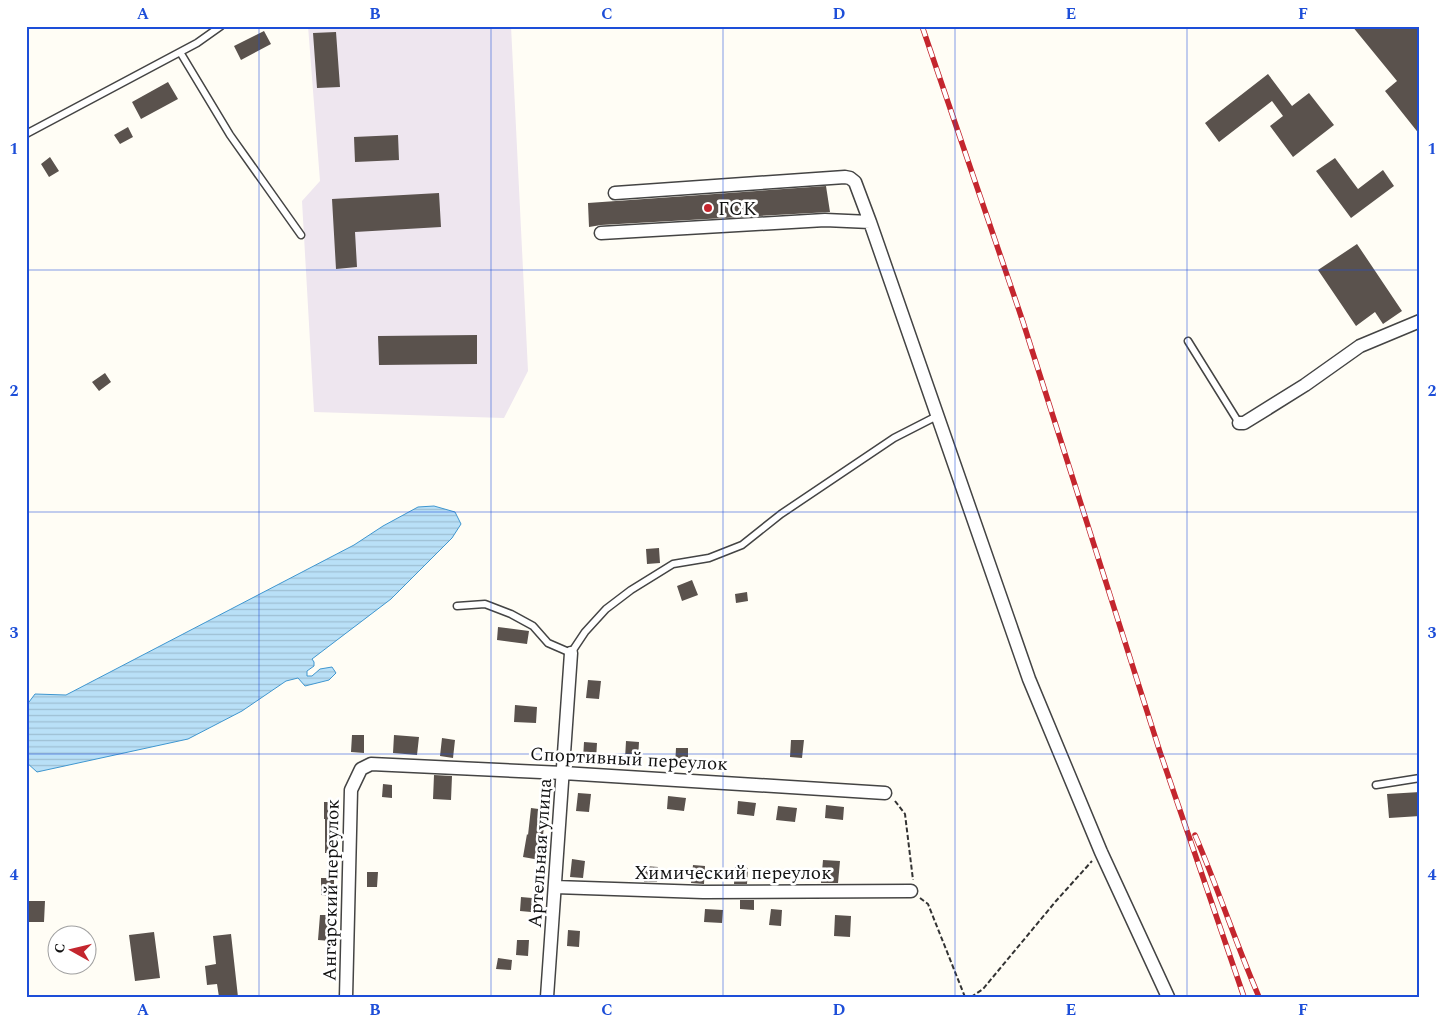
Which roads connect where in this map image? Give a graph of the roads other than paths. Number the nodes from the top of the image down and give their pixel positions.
1 (221, 26) edge
2 (180, 52) junction
3 (26, 134) edge
4 (615, 193) dead end
5 (870, 222) junction
6 (601, 233) dead end
7 (301, 235) dead end
8 (1420, 321) edge
9 (1188, 341) dead end
10 (937, 416) junction
11 (1239, 423) joint
12 (457, 606) dead end
13 (571, 653) junction
14 (371, 764) joint
15 (563, 773) junction
16 (1420, 778) edge
17 (1376, 785) dead end
18 (885, 793) road end
19 (555, 887) junction
20 (911, 891) road end
21 (346, 997) edge
22 (547, 997) edge
23 (1168, 997) edge

1 - 2 lane
2 - 3 lane
2 - 7 lane
4 - 5 street
5 - 6 street
5 - 10 street
8 - 11 street
9 - 11 lane
10 - 13 lane
10 - 23 street
12 - 13 lane
13 - 15 street, Артельная улица
14 - 15 street, Спортивный переулок
14 - 21 street, Ангарский переулок
15 - 18 street, Спортивный переулок
15 - 19 street, Артельная улица
16 - 17 lane
19 - 20 street, Химический переулок
19 - 22 street, Артельная улица

